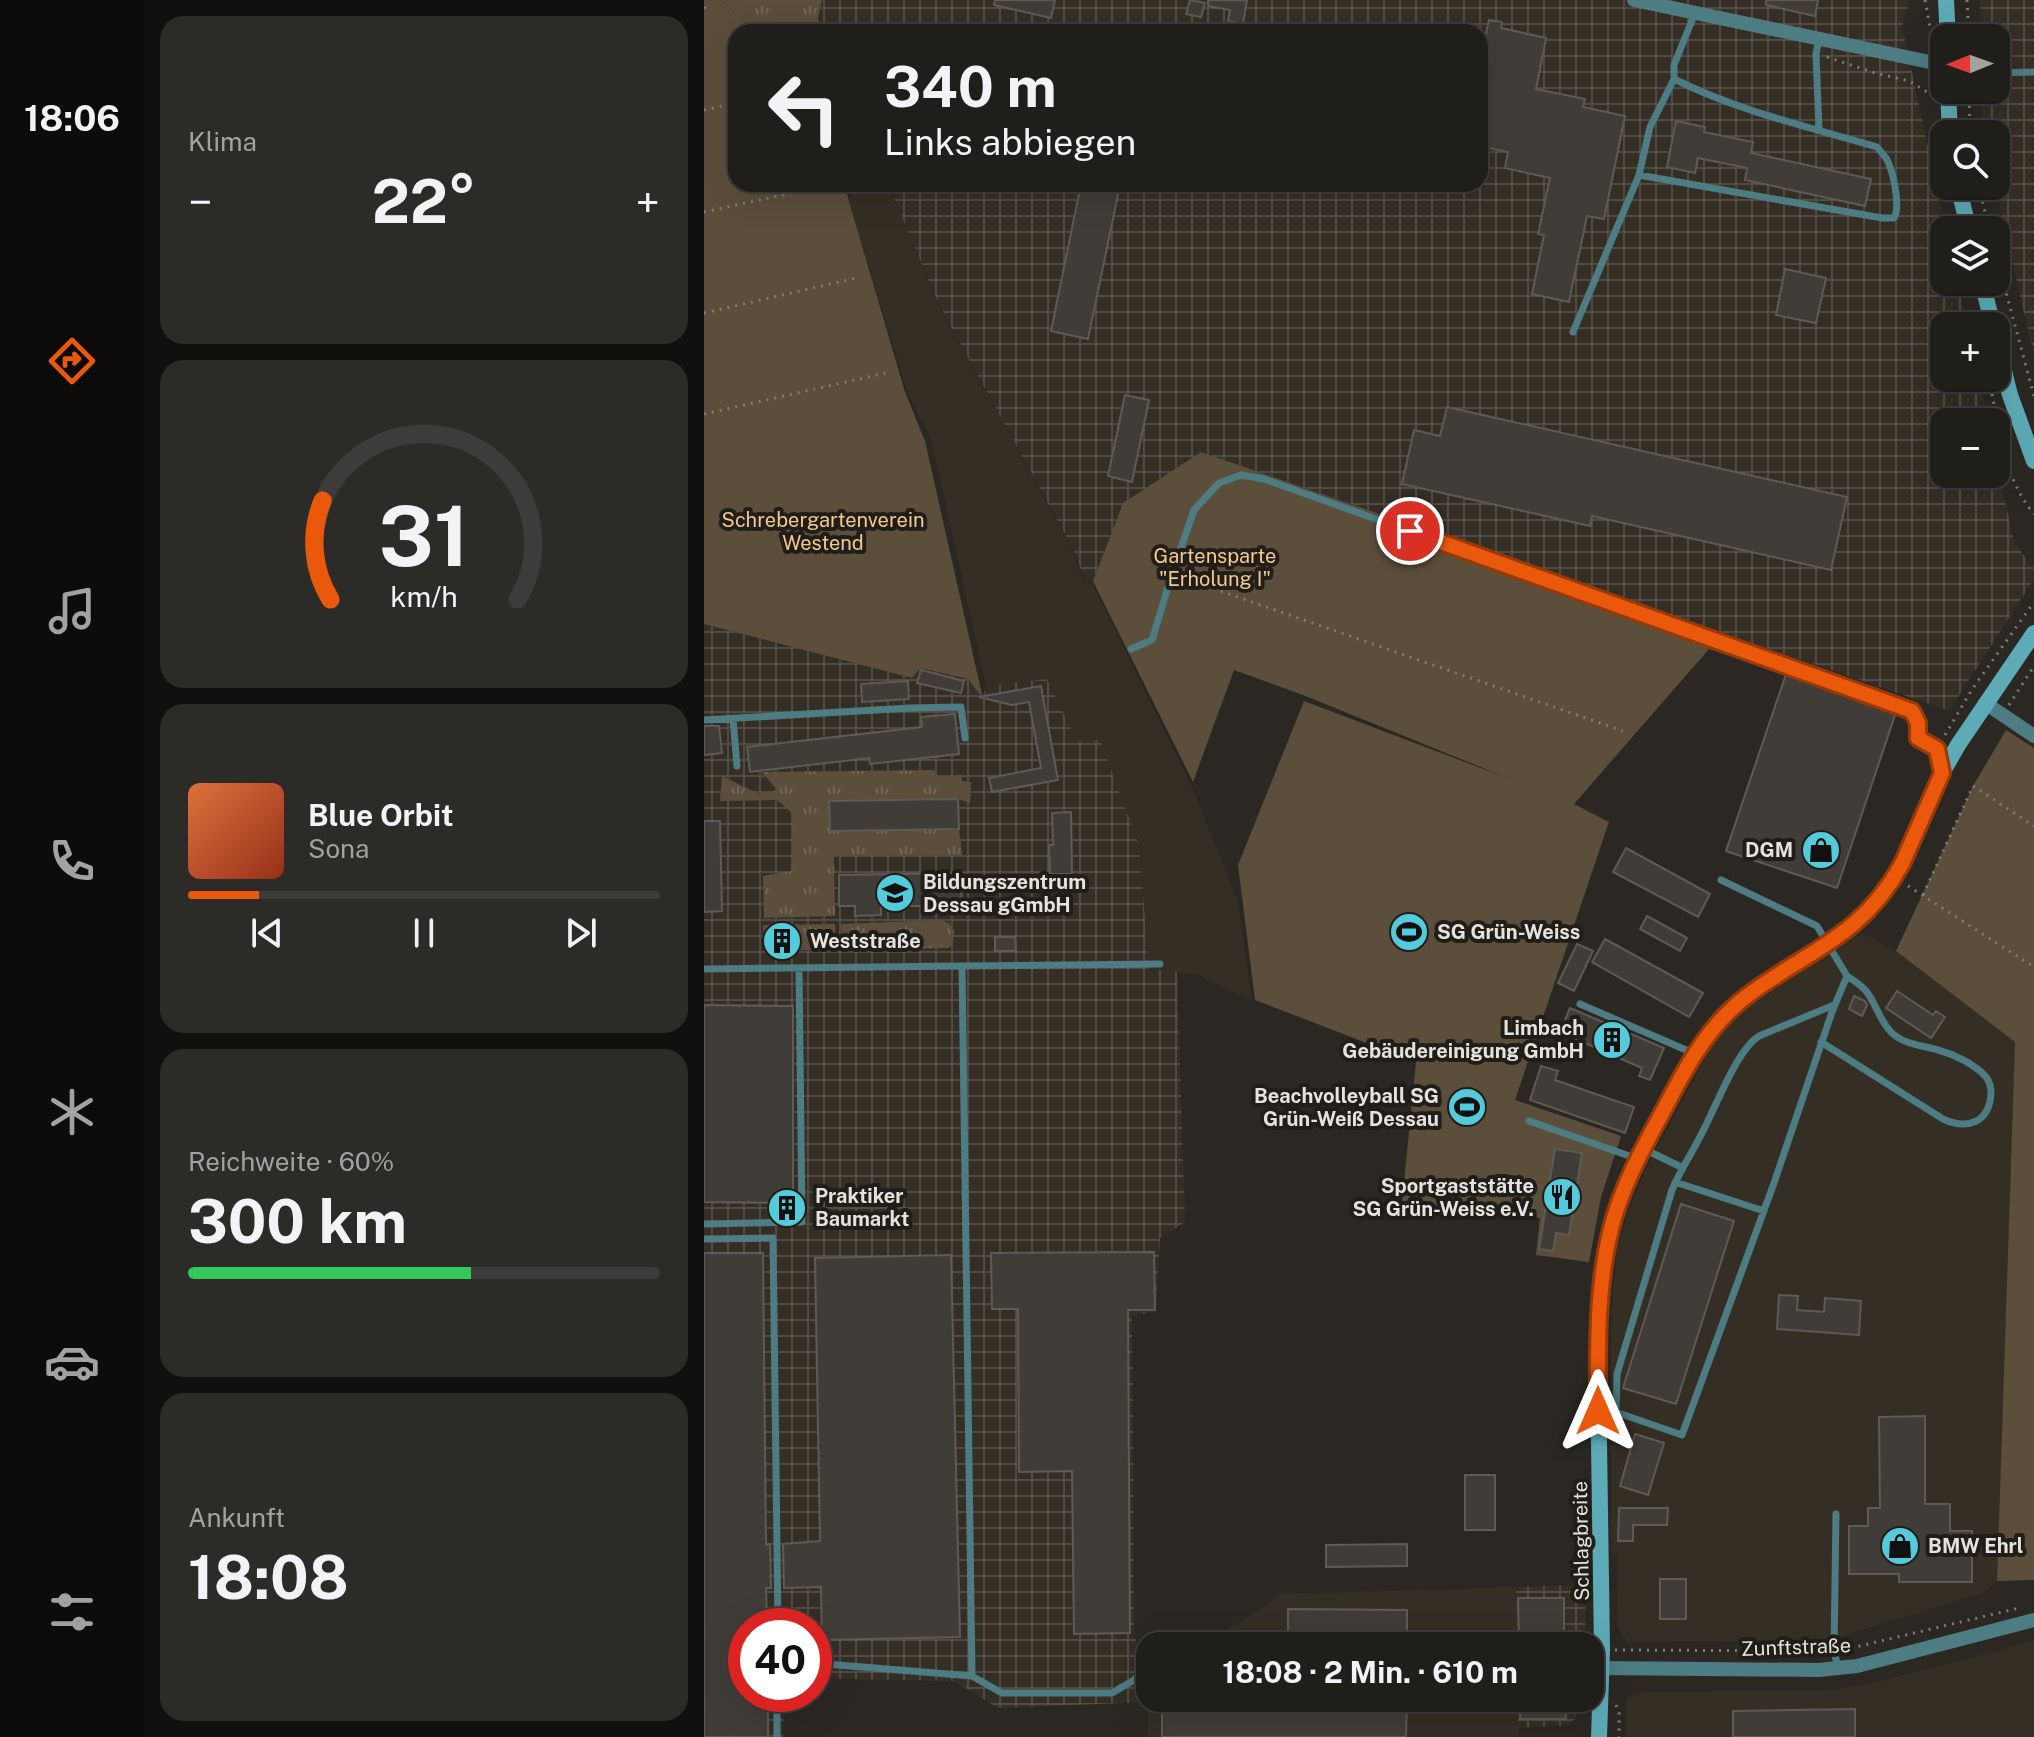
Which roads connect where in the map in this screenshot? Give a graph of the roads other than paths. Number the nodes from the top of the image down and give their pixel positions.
1 (1634, 0) edge
2 (1946, 0) edge
3 (1695, 13) junction
4 (1947, 24) edge
5 (1818, 46) junction
6 (1930, 63) edge
7 (2034, 72) edge
8 (2010, 73) edge
9 (1674, 79) junction
10 (1819, 130) junction
11 (1639, 175) junction
12 (1573, 332) dead end
13 (2009, 392) edge
14 (2034, 461) edge
15 (2034, 633) edge
16 (1131, 649) dead end
17 (1985, 703) junction
18 (733, 719) junction
19 (704, 720) edge
20 (2034, 736) edge
21 (965, 738) dead end
22 (737, 766) dead end
23 (1942, 773) junction
24 (1721, 880) dead end
25 (1828, 945) junction
26 (1160, 964) dead end
27 (962, 966) junction
28 (799, 968) junction
29 (704, 969) edge
30 (1847, 976) junction
31 (1580, 1004) dead end
32 (1835, 1005) junction
33 (1821, 1042) junction
34 (1695, 1053) junction
35 (1529, 1121) dead end
36 (1640, 1154) junction
37 (1681, 1167) junction
38 (1675, 1182) junction
39 (1764, 1211) junction
40 (704, 1224) edge
41 (704, 1239) edge
42 (1598, 1411) junction
43 (1616, 1412) junction
44 (1836, 1514) dead end
45 (778, 1608) edge
46 (2034, 1620) edge
47 (1602, 1632) edge
48 (832, 1664) edge
49 (1604, 1668) edge
50 (1838, 1668) junction
51 (972, 1676) junction
52 (1136, 1678) edge
53 (777, 1712) edge
54 (1600, 1712) edge
55 (777, 1737) edge
56 (1599, 1737) edge

1 - 3 street
2 - 4 street
3 - 5 street
3 - 9 lane
5 - 6 street
5 - 10 lane
7 - 8 lane
9 - 10 lane
9 - 11 lane
10 - 11 lane
11 - 12 lane
13 - 14 street
15 - 17 street, Schlagbreite
16 - 23 lane
17 - 20 street
17 - 23 street, Schlagbreite
18 - 19 lane
18 - 21 lane
18 - 22 lane
23 - 25 street, Schlagbreite
24 - 25 lane
25 - 30 lane
25 - 34 street, Schlagbreite
26 - 27 lane
27 - 28 lane
27 - 51 lane
28 - 29 lane
28 - 40 lane
30 - 32 lane
30 - 33 lane
31 - 34 lane
32 - 33 lane
32 - 37 lane
33 - 39 lane
34 - 36 street, Schlagbreite
35 - 36 lane
36 - 37 lane
36 - 42 street, Schlagbreite
37 - 38 lane
38 - 39 lane
38 - 43 lane
39 - 43 lane
41 - 45 lane
42 - 43 lane
42 - 47 street, Schlagbreite
44 - 50 lane
46 - 50 street, Zunftstraße
48 - 51 lane
49 - 50 street, Zunftstraße
51 - 52 lane
53 - 55 lane
54 - 56 street, Schlagbreite

